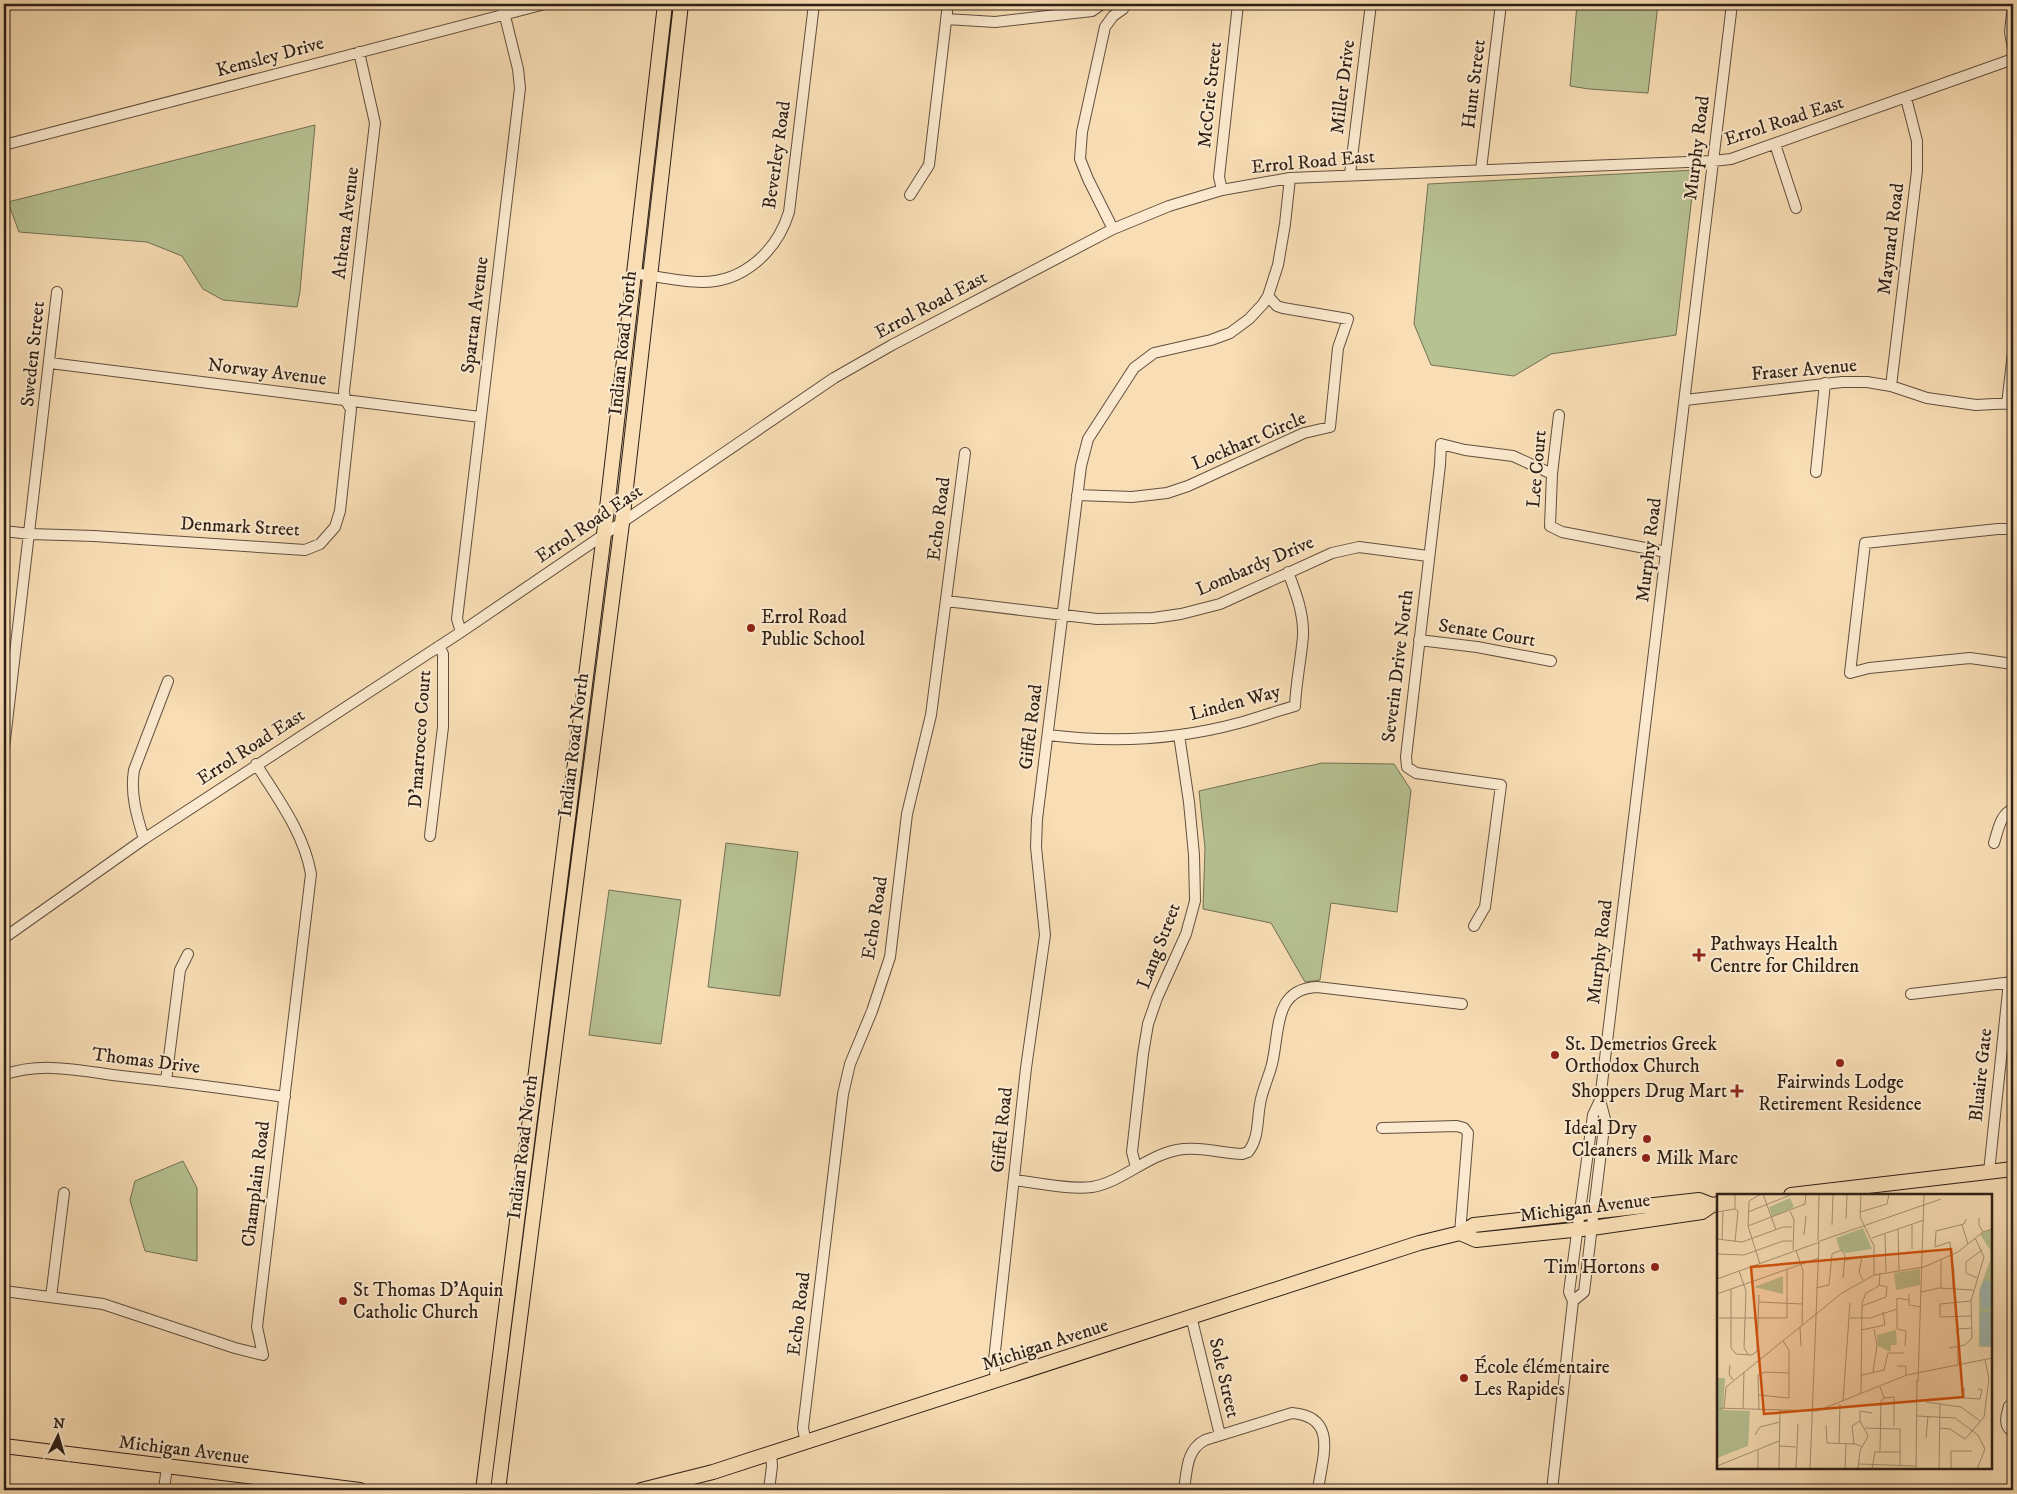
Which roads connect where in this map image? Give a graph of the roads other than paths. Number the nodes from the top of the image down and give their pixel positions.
1 (545, 4) edge
2 (665, 4) edge
3 (681, 4) edge
4 (814, 4) edge
5 (948, 4) edge
6 (1102, 4) edge
7 (1124, 4) edge
8 (1238, 4) edge
9 (1371, 4) edge
10 (1501, 4) edge
11 (1732, 4) edge
12 (2012, 4) edge
13 (503, 9) edge
14 (946, 19) junction
15 (2013, 50) edge
16 (359, 52) junction
17 (2013, 59) edge
18 (1906, 98) junction
19 (1775, 144) junction
20 (4, 145) edge
21 (1713, 161) junction
22 (1482, 169) junction
23 (1350, 174) junction
24 (1290, 178) junction
25 (1222, 190) junction
26 (910, 195) dead end
27 (1796, 208) dead end
28 (1113, 230) junction
29 (633, 274) junction
30 (649, 275) junction
31 (57, 292) dead end
32 (1268, 296) junction
33 (2013, 353) edge
34 (50, 363) junction
35 (1825, 383) junction
36 (1891, 386) junction
37 (345, 400) junction
38 (1686, 400) junction
39 (2010, 404) edge
40 (1559, 415) dead end
41 (480, 417) junction
42 (966, 453) dead end
43 (1816, 472) dead end
44 (1552, 474) junction
45 (1077, 496) junction
46 (622, 522) junction
47 (2013, 529) edge
48 (4, 531) edge
49 (30, 534) junction
50 (604, 534) junction
51 (1666, 552) junction
52 (1428, 556) junction
53 (1288, 572) junction
54 (946, 601) junction
55 (1063, 614) junction
56 (461, 632) junction
57 (1419, 640) junction
58 (439, 646) junction
59 (1551, 661) dead end
60 (2013, 664) edge
61 (168, 681) dead end
62 (1048, 735) junction
63 (1179, 736) junction
64 (4, 748) edge
65 (256, 764) junction
66 (2013, 809) edge
67 (430, 836) dead end
68 (144, 839) junction
69 (1994, 843) dead end
70 (1474, 926) dead end
71 (4, 938) edge
72 (188, 954) dead end
73 (2011, 982) edge
74 (1911, 994) dead end
75 (1462, 1004) dead end
76 (4, 1075) edge
77 (166, 1081) junction
78 (285, 1097) junction
79 (1600, 1100) junction
80 (1382, 1128) dead end
81 (1136, 1167) junction
82 (2013, 1169) edge
83 (1989, 1172) junction
84 (1015, 1180) junction
85 (64, 1193) dead end
86 (1800, 1194) edge
87 (1715, 1204) edge
88 (1594, 1211) junction
89 (1580, 1212) junction
90 (1592, 1228) junction
91 (1577, 1229) junction
92 (1460, 1233) junction
93 (4, 1291) edge
94 (51, 1297) junction
95 (1573, 1301) junction
96 (1191, 1316) junction
97 (996, 1381) junction
98 (2013, 1404) edge
99 (2013, 1432) edge
100 (1220, 1435) junction
101 (806, 1443) junction
102 (4, 1446) edge
103 (771, 1454) junction
104 (167, 1466) junction
105 (164, 1490) edge
106 (360, 1490) edge
107 (483, 1490) edge
108 (498, 1490) edge
109 (641, 1490) edge
110 (769, 1490) edge
111 (1184, 1490) edge
112 (1318, 1490) edge
113 (1552, 1490) edge

1 - 13 street, Kemsley Drive
2 - 29 main road, Indian Road North
3 - 30 main road, Indian Road North
4 - 30 street, Beverley Road
5 - 14 street
6 - 14 street
7 - 28 street
8 - 25 street, McCrie Street
9 - 23 street, Miller Drive
10 - 22 street, Hunt Street
11 - 21 street, Murphy Road
12 - 15 street
13 - 16 street, Kemsley Drive
13 - 41 street, Spartan Avenue
14 - 26 street
16 - 20 street, Kemsley Drive
16 - 37 street, Athena Avenue
17 - 18 street, Errol Road East
18 - 19 street, Errol Road East
18 - 36 street, Maynard Road
19 - 21 street, Errol Road East
19 - 27 street
21 - 22 street, Errol Road East
21 - 38 street, Murphy Road
22 - 23 street, Errol Road East
23 - 24 street, Errol Road East
24 - 25 street, Errol Road East
24 - 32 street, Giffel Road
25 - 28 street, Errol Road East
28 - 46 street, Errol Road East
29 - 30 street, Beverley Road
29 - 50 main road, Indian Road North
30 - 46 main road, Indian Road North
31 - 34 street, Sweden Street
32 - 45 street, Giffel Road
32 - 45 street, Lockhart Circle
33 - 39 street
34 - 37 street, Norway Avenue
34 - 49 street, Sweden Street
35 - 36 street, Fraser Avenue
35 - 38 street, Fraser Avenue
35 - 43 street
36 - 39 street, Fraser Avenue
37 - 41 street, Norway Avenue
37 - 49 street, Denmark Street
38 - 51 street, Murphy Road
40 - 44 street, Lee Court
41 - 56 street, Spartan Avenue
42 - 54 street, Echo Road
44 - 51 street, Lee Court
44 - 52 street, Severin Drive North
45 - 55 street, Giffel Road
46 - 50 street, Errol Road East
46 - 108 main road, Indian Road North
47 - 60 street
48 - 49 street, Denmark Street
49 - 64 street, Sweden Street
50 - 56 street, Errol Road East
50 - 107 main road, Indian Road North
51 - 79 street, Murphy Road
52 - 53 street, Lombardy Drive
52 - 57 street, Severin Drive North
53 - 55 street, Lombardy Drive
53 - 63 street, Linden Way
54 - 55 street, Lombardy Drive
54 - 101 street, Echo Road
55 - 62 street, Giffel Road
56 - 58 street, Errol Road East
57 - 59 street, Senate Court
57 - 70 street, Severin Drive North
58 - 65 street, Errol Road East
58 - 67 street, D'marrocco Court
61 - 68 street
62 - 63 street, Linden Way
62 - 84 street, Giffel Road
63 - 81 street, Lang Street
65 - 68 street, Errol Road East
65 - 78 street, Champlain Road
66 - 69 street
68 - 71 street, Errol Road East
72 - 77 street
73 - 74 street
73 - 83 street, Bluaire Gate
75 - 81 street
76 - 77 street, Thomas Drive
77 - 78 street, Thomas Drive
78 - 94 street, Champlain Road
79 - 88 street, Murphy Road
79 - 89 street, Murphy Road
80 - 92 street
81 - 84 street
82 - 83 main road
83 - 86 main road
84 - 97 street, Giffel Road
85 - 94 street
87 - 88 main road, Michigan Avenue
87 - 90 main road, Michigan Avenue
88 - 89 main road, Michigan Avenue
88 - 90 street, Murphy Road
89 - 91 street, Murphy Road
89 - 92 main road, Michigan Avenue
90 - 91 main road, Michigan Avenue
90 - 95 street, Murphy Road
91 - 92 main road, Michigan Avenue
91 - 95 street, Murphy Road
92 - 96 main road, Michigan Avenue
93 - 94 street, Champlain Road
95 - 113 street, Murphy Road
96 - 97 main road, Michigan Avenue
96 - 100 street, Sole Street
97 - 101 main road, Michigan Avenue
98 - 99 street
100 - 111 street, Sole Street
100 - 112 street
101 - 103 main road, Michigan Avenue
102 - 104 main road, Michigan Avenue
103 - 109 main road, Michigan Avenue
103 - 110 street
104 - 105 street
104 - 106 main road, Michigan Avenue

